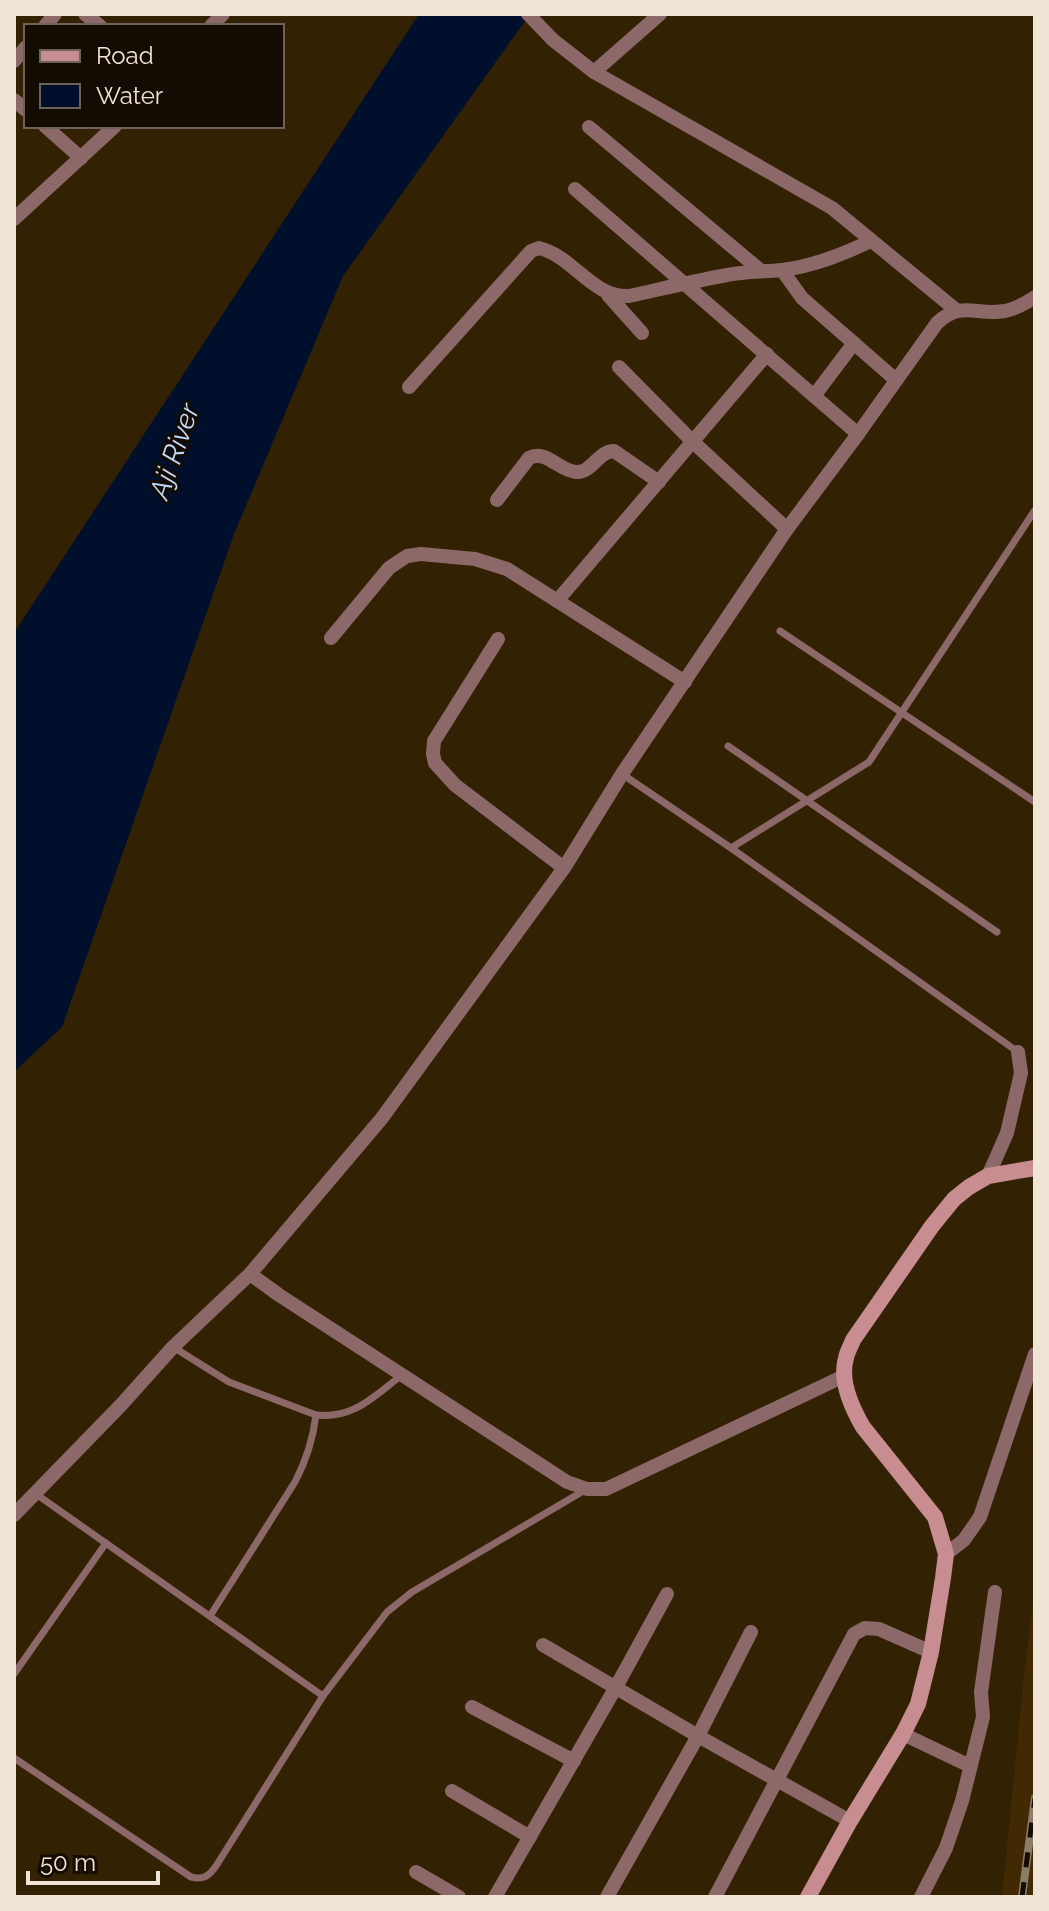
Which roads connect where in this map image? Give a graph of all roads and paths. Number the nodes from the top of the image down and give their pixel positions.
1 (528, 14) edge
2 (660, 14) edge
3 (594, 72) junction
4 (589, 127) dead end
5 (47, 128) edge
6 (113, 128) edge
7 (81, 158) junction
8 (575, 189) dead end
9 (14, 219) edge
10 (871, 241) junction
11 (760, 270) junction
12 (782, 270) junction
13 (686, 284) junction
14 (605, 292) junction
15 (1035, 297) edge
16 (956, 310) junction
17 (642, 333) dead end
18 (854, 343) junction
19 (767, 354) junction
20 (619, 367) dead end
21 (896, 380) junction
22 (409, 387) dead end
23 (814, 396) junction
24 (858, 434) junction
25 (692, 441) junction
26 (659, 482) junction
27 (497, 500) dead end
28 (1035, 510) edge
29 (787, 529) junction
30 (557, 601) junction
31 (780, 631) dead end
32 (331, 638) dead end
33 (498, 639) dead end
34 (685, 682) junction
35 (902, 712) junction
36 (728, 746) dead end
37 (622, 774) junction
38 (808, 800) junction
39 (1035, 802) edge
40 (731, 848) junction
41 (564, 868) junction
42 (997, 932) dead end
43 (1018, 1052) joint
44 (1035, 1168) edge
45 (988, 1176) junction
46 (250, 1274) junction
47 (173, 1347) junction
48 (1035, 1354) edge
49 (402, 1375) junction
50 (844, 1376) junction
51 (316, 1415) junction
52 (587, 1489) junction
53 (36, 1494) junction
54 (14, 1515) edge
55 (106, 1543) junction
56 (946, 1554) junction
57 (995, 1592) dead end
58 (667, 1594) dead end
59 (210, 1616) junction
60 (751, 1632) dead end
61 (543, 1645) dead end
62 (931, 1652) junction
63 (14, 1674) edge
64 (616, 1687) junction
65 (323, 1696) junction
66 (472, 1707) dead end
67 (903, 1734) junction
68 (698, 1736) junction
69 (14, 1758) edge
70 (574, 1761) junction
71 (970, 1766) junction
72 (777, 1779) junction
73 (452, 1791) dead end
74 (850, 1821) junction
75 (530, 1837) junction
76 (416, 1872) dead end
77 (459, 1897) edge
78 (495, 1897) edge
79 (607, 1897) edge
80 (715, 1897) edge
81 (808, 1897) edge
82 (921, 1897) edge

1 - 3 street
2 - 3 street
3 - 10 street
4 - 11 street
5 - 7 street
6 - 7 street
7 - 9 street
8 - 13 street
10 - 12 street
10 - 16 street
11 - 12 street
11 - 13 street
12 - 18 street
13 - 14 street
13 - 19 street
14 - 17 street
14 - 22 street
15 - 16 street
16 - 21 street
18 - 21 street
18 - 23 street
19 - 23 street
19 - 25 street
20 - 25 street
21 - 24 street
23 - 24 street
24 - 29 street
25 - 26 street
25 - 29 street
26 - 27 street
26 - 30 street
28 - 35 lane
29 - 34 street
30 - 32 street
30 - 34 street
31 - 35 lane
33 - 41 street
34 - 37 street
35 - 38 lane
35 - 39 lane
36 - 38 lane
37 - 40 lane
37 - 41 street
38 - 40 lane
38 - 42 lane
40 - 43 lane
41 - 46 street
43 - 45 street
44 - 45 street
45 - 50 street
46 - 47 street
46 - 49 street
47 - 51 lane
47 - 53 street
48 - 56 street
49 - 51 lane
49 - 52 street
50 - 52 street
50 - 56 street
51 - 59 lane
52 - 65 lane
53 - 54 street
53 - 55 lane
55 - 59 lane
55 - 63 lane
56 - 62 street
57 - 71 street
58 - 64 street
59 - 65 lane
60 - 68 street
61 - 64 street
62 - 67 street
62 - 72 street
64 - 68 street
64 - 70 street
65 - 69 lane
66 - 70 street
67 - 71 street
67 - 74 street
68 - 72 street
68 - 79 street
70 - 75 street
71 - 82 street
72 - 74 street
72 - 80 street
73 - 75 street
74 - 81 street
75 - 78 street
76 - 77 street

